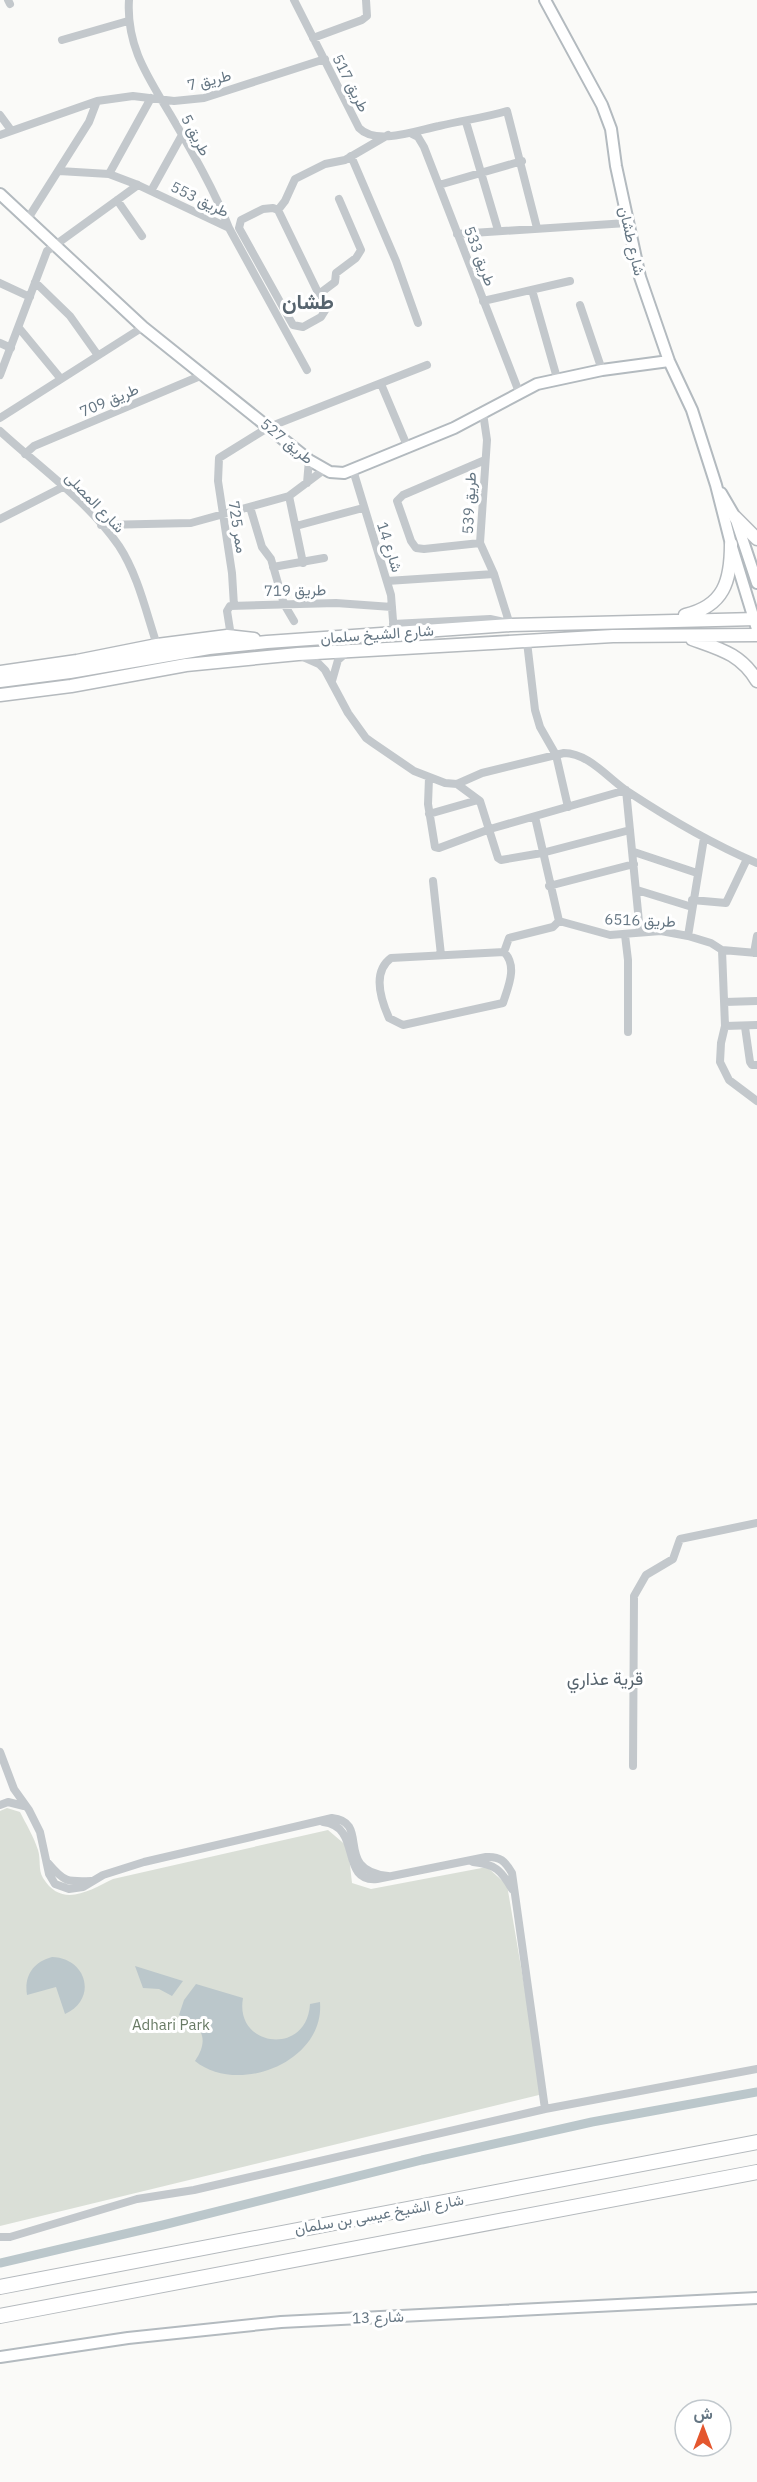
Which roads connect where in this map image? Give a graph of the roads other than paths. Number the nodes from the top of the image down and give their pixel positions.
1 (129, 0) edge
2 (294, 0) edge
3 (366, 0) edge
4 (545, 0) edge
5 (128, 21) junction
6 (313, 38) junction
7 (62, 40) dead end
8 (325, 59) junction
9 (155, 98) junction
10 (97, 101) junction
11 (0, 115) edge
12 (466, 122) junction
13 (11, 130) junction
14 (412, 134) junction
15 (0, 135) edge
16 (182, 135) junction
17 (388, 135) junction
18 (351, 156) junction
19 (522, 161) junction
20 (58, 171) junction
21 (482, 172) junction
22 (109, 174) junction
23 (138, 185) junction
24 (439, 185) junction
25 (151, 191) junction
26 (0, 195) edge
27 (117, 200) junction
28 (339, 200) dead end
29 (278, 210) junction
30 (27, 220) junction
31 (627, 223) junction
32 (229, 228) junction
33 (537, 228) junction
34 (498, 230) junction
35 (457, 234) junction
36 (142, 236) dead end
37 (54, 245) junction
38 (570, 281) dead end
39 (35, 282) junction
40 (0, 283) edge
41 (532, 290) junction
42 (319, 294) junction
43 (30, 297) junction
44 (483, 301) junction
45 (580, 305) dead end
46 (418, 322) dead end
47 (143, 327) junction
48 (298, 327) junction
49 (19, 328) junction
50 (286, 333) junction
51 (0, 343) edge
52 (11, 348) junction
53 (97, 354) junction
54 (669, 361) junction
55 (427, 365) dead end
56 (307, 370) dead end
57 (602, 370) junction
58 (205, 374) junction
59 (0, 375) edge
60 (557, 378) junction
61 (62, 379) junction
62 (381, 384) junction
63 (519, 392) junction
64 (483, 413) junction
65 (0, 418) edge
66 (270, 427) junction
67 (0, 431) edge
68 (408, 448) junction
69 (25, 454) junction
70 (309, 460) junction
71 (485, 460) junction
72 (325, 469) junction
73 (353, 470) junction
74 (307, 483) junction
75 (716, 485) junction
76 (63, 487) junction
77 (289, 496) junction
78 (250, 507) junction
79 (363, 508) junction
80 (223, 515) junction
81 (735, 517) junction
82 (0, 519) edge
83 (101, 525) junction
84 (296, 526) junction
85 (757, 539) edge
86 (480, 543) junction
87 (731, 544) junction
88 (324, 558) dead end
89 (303, 563) junction
90 (273, 567) junction
91 (494, 574) junction
92 (387, 581) junction
93 (757, 583) edge
94 (284, 604) junction
95 (234, 606) junction
96 (392, 607) junction
97 (665, 620) junction
98 (294, 621) dead end
99 (756, 622) edge
100 (510, 625) junction
101 (393, 629) junction
102 (682, 635) junction
103 (757, 635) edge
104 (231, 636) junction
105 (267, 642) junction
106 (526, 642) junction
107 (157, 645) junction
108 (348, 651) junction
109 (298, 654) junction
110 (0, 672) edge
111 (0, 681) edge
112 (332, 681) junction
113 (757, 681) edge
114 (0, 695) edge
115 (560, 754) junction
116 (429, 778) junction
117 (457, 784) junction
118 (626, 790) junction
119 (478, 800) junction
120 (568, 807) junction
121 (429, 814) junction
122 (535, 817) junction
123 (490, 829) junction
124 (630, 830) junction
125 (704, 838) junction
126 (634, 852) junction
127 (542, 853) junction
128 (757, 858) edge
129 (747, 859) junction
130 (634, 864) junction
131 (757, 864) edge
132 (698, 873) junction
133 (433, 881) dead end
134 (549, 886) junction
135 (637, 890) junction
136 (692, 903) junction
137 (559, 921) junction
138 (640, 932) junction
139 (625, 935) junction
140 (688, 936) junction
141 (757, 936) edge
142 (723, 950) junction
143 (504, 952) junction
144 (756, 953) edge
145 (441, 955) junction
146 (757, 1001) edge
147 (725, 1002) junction
148 (757, 1025) edge
149 (725, 1026) junction
150 (745, 1027) junction
151 (628, 1032) dead end
152 (754, 1065) edge
153 (757, 1101) edge
154 (757, 1523) edge
155 (0, 1752) edge
156 (633, 1766) dead end
157 (11, 1782) junction
158 (2, 1803) edge
159 (29, 1809) junction
160 (757, 2069) edge
161 (545, 2109) junction
162 (757, 2142) edge
163 (757, 2172) edge
164 (0, 2237) edge
165 (0, 2287) edge
166 (757, 2298) edge
167 (35, 2310) junction
168 (0, 2316) edge
169 (0, 2325) edge
170 (0, 2357) edge

1 - 5 street, طريق 5
2 - 6 street, طريق 517
3 - 6 street
4 - 31 street, شارع طشان
5 - 7 street
5 - 9 street, طريق 5
6 - 8 street, طريق 517
8 - 9 street, طريق 7
8 - 17 street, طريق 517
9 - 10 street, طريق 7
9 - 16 street, طريق 5
9 - 22 street
10 - 13 street, طريق 7
10 - 20 street
11 - 13 street
12 - 14 street, طريق 517
12 - 19 street, طريق 517
12 - 21 street
13 - 15 street, طريق 7
14 - 17 street, طريق 517
14 - 24 street, طريق 533
16 - 25 street
16 - 32 street, طريق 5
17 - 18 street
18 - 29 street
18 - 46 street
19 - 21 street
19 - 33 street
20 - 22 street, طريق 553
20 - 30 street
21 - 24 street
21 - 34 street
22 - 23 street, طريق 553
23 - 25 street, طريق 553
23 - 27 street
24 - 35 street, طريق 533
25 - 32 street, طريق 553
26 - 30 street, طريق 527
27 - 36 street
27 - 37 street
28 - 42 street
29 - 42 street
29 - 48 street
30 - 37 street, طريق 527
31 - 33 street
31 - 54 street, شارع طشان
32 - 50 street, طريق 553
33 - 34 street
34 - 35 street
35 - 44 street, طريق 533
37 - 39 street
37 - 47 street, طريق 527
38 - 41 street
39 - 43 street
39 - 53 street
40 - 43 street
41 - 44 street
41 - 60 street
42 - 48 street
43 - 49 street
44 - 63 street, طريق 533
45 - 57 street
47 - 53 street
47 - 58 street, طريق 527
48 - 50 street
49 - 52 street
49 - 61 street
50 - 56 street, طريق 553
51 - 52 street
52 - 59 street
53 - 61 street
54 - 57 street, طريق 527
54 - 75 street, شارع طشان
55 - 62 street
57 - 60 street, طريق 527
58 - 66 street, طريق 527
58 - 69 street, طريق 709
60 - 63 street, طريق 527
61 - 65 street
62 - 66 street
62 - 68 street
63 - 64 street, طريق 527
64 - 68 street, طريق 527
64 - 71 street, طريق 539
66 - 70 street, طريق 527
66 - 80 street, ممر 725
67 - 69 street, شارع المصلى
68 - 73 street, طريق 527
69 - 76 street, شارع المصلى
70 - 72 street, طريق 527
70 - 74 street
71 - 86 street, طريق 539
71 - 86 street
72 - 73 street, طريق 527
72 - 74 street
73 - 79 street, شارع 14
74 - 77 street
75 - 81 street, شارع طشان
75 - 87 street, شارع طشان
76 - 82 street
76 - 83 street, شارع المصلى
77 - 78 street
77 - 84 street
78 - 80 street
78 - 90 street
79 - 84 street
79 - 92 street, شارع 14
80 - 83 street
80 - 95 street, ممر 725
81 - 85 main road
81 - 93 street, شارع طشان
83 - 107 street, شارع المصلى
84 - 89 street
86 - 91 street, طريق 539
87 - 97 main road
87 - 99 street, شارع طشان
88 - 89 street
89 - 90 street
90 - 94 street
91 - 92 street
91 - 100 street, طريق 539
92 - 96 street, شارع 14
94 - 95 street, طريق 719
94 - 96 street, طريق 719
94 - 98 street
95 - 104 street
96 - 101 street, شارع 14
97 - 99 main road, شارع الشيخ سلمان
97 - 100 main road, شارع الشيخ سلمان
100 - 101 main road, شارع الشيخ سلمان
101 - 105 main road, شارع الشيخ سلمان
102 - 103 main road, شارع الشيخ سلمان
102 - 106 main road, شارع الشيخ سلمان
102 - 113 main road
104 - 105 main road
104 - 107 main road
105 - 111 main road, شارع الشيخ سلمان
106 - 108 main road, شارع الشيخ سلمان
106 - 115 street
107 - 110 main road
108 - 109 main road, شارع الشيخ سلمان
108 - 112 street
109 - 112 street
109 - 114 main road, شارع الشيخ سلمان
112 - 116 street
115 - 117 street
115 - 118 street
115 - 120 street
116 - 117 street
116 - 121 street
117 - 119 street
118 - 120 street
118 - 124 street
118 - 125 street
119 - 121 street
119 - 123 street
120 - 122 street
121 - 123 street
122 - 123 street
122 - 127 street
123 - 127 street
124 - 126 street
124 - 127 street
125 - 129 street
125 - 132 street
126 - 130 street
126 - 132 street
127 - 134 street
128 - 129 street
129 - 131 street
129 - 136 street, طريق 6516
130 - 134 street
130 - 135 street
132 - 136 street
133 - 145 street
134 - 137 street
135 - 136 street, طريق 6516
135 - 138 street
136 - 140 street
137 - 139 street, طريق 6516
137 - 143 street
138 - 139 street, طريق 6516
138 - 140 street, طريق 6516
139 - 151 street
140 - 142 street, طريق 6516
141 - 144 street, طريق 6516
142 - 144 street, طريق 6516
142 - 147 street
143 - 145 street
143 - 145 street
146 - 147 street
147 - 149 street
148 - 150 street
149 - 150 street
149 - 153 street
150 - 152 street
154 - 156 street
155 - 157 street
157 - 158 street
157 - 159 street
158 - 159 street
159 - 161 street
160 - 161 street
161 - 164 street
162 - 165 highway, شارع الشيخ عيسى بن سلمان
163 - 167 highway, شارع الشيخ عيسى بن سلمان
166 - 170 street, شارع 13
167 - 168 highway, شارع الشيخ عيسى بن سلمان
167 - 169 highway

